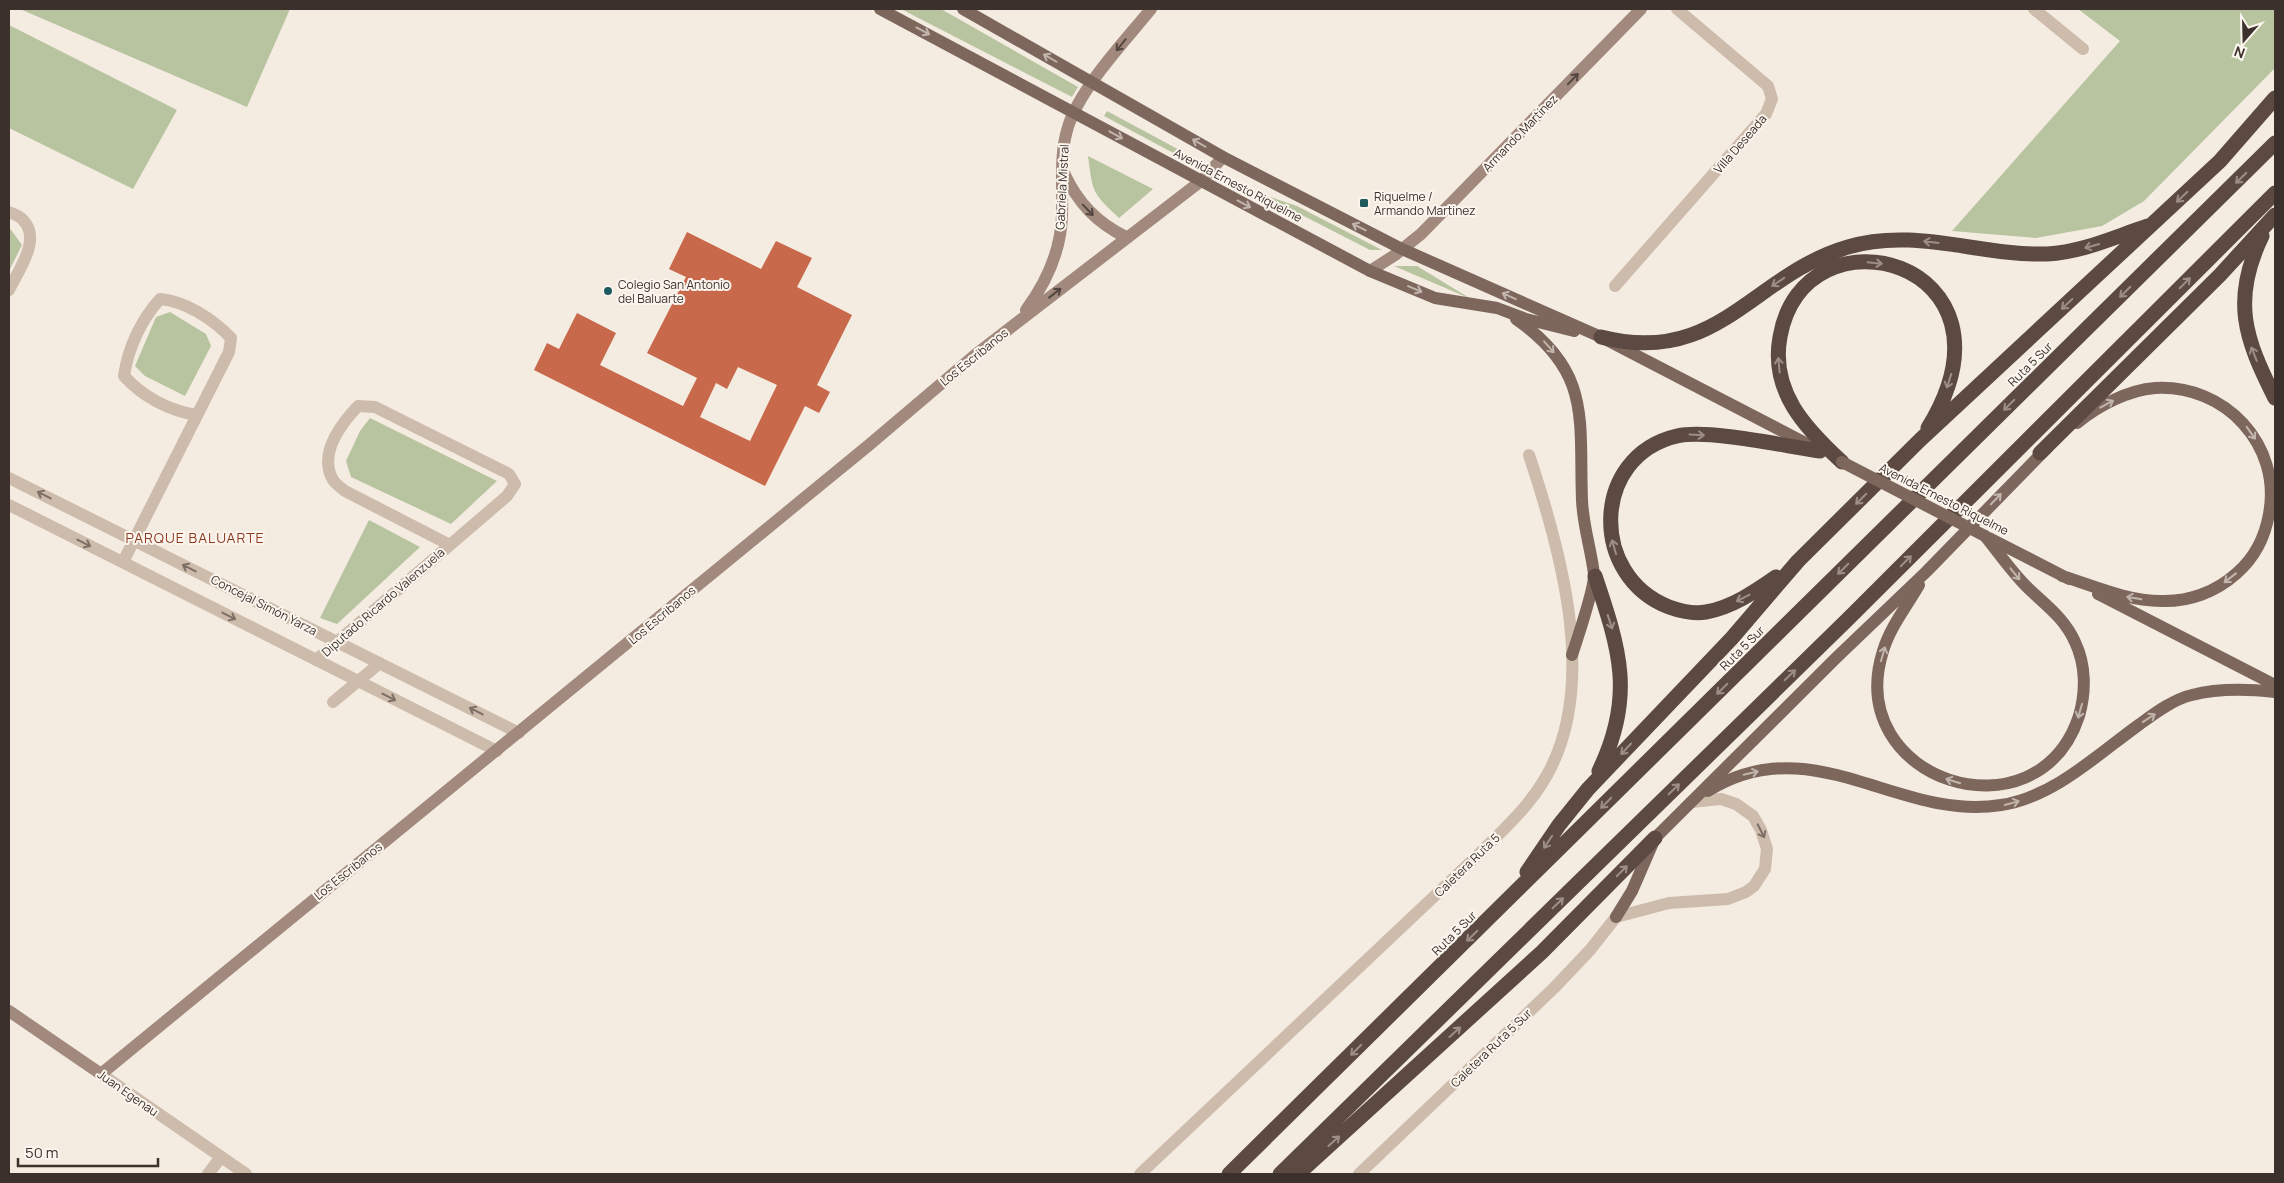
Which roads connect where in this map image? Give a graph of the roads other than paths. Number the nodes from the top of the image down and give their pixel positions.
1 (880, 9) edge
2 (963, 9) edge
3 (1151, 9) edge
4 (1641, 9) edge
5 (1677, 9) edge
6 (2034, 9) edge
7 (2083, 49) dead end
8 (1093, 82) junction
9 (2275, 98) edge
10 (1074, 112) junction
11 (2275, 143) edge
12 (1223, 157) junction
13 (1063, 171) junction
14 (1201, 181) junction
15 (2275, 193) edge
16 (9, 212) edge
17 (2272, 219) edge
18 (2154, 224) junction
19 (1126, 237) junction
20 (1402, 249) junction
21 (1370, 271) junction
22 (1615, 286) dead end
23 (9, 290) edge
24 (1497, 308) junction
25 (1017, 322) junction
26 (1601, 337) junction
27 (2275, 398) edge
28 (197, 415) junction
29 (1920, 440) junction
30 (1820, 450) junction
31 (2040, 453) junction
32 (1529, 455) dead end
33 (1842, 462) junction
34 (9, 478) edge
35 (9, 505) edge
36 (1984, 536) junction
37 (134, 540) junction
38 (450, 545) junction
39 (1798, 561) junction
40 (123, 562) junction
41 (1926, 572) junction
42 (1594, 576) junction
43 (2062, 576) junction
44 (336, 642) junction
45 (1572, 655) junction
46 (316, 660) junction
47 (380, 664) junction
48 (358, 682) junction
49 (2275, 685) edge
50 (2275, 692) edge
51 (333, 702) dead end
52 (519, 733) junction
53 (496, 751) junction
54 (1588, 789) junction
55 (1692, 802) junction
56 (1655, 838) junction
57 (1506, 902) junction
58 (1616, 917) junction
59 (9, 1011) edge
60 (101, 1074) junction
61 (221, 1157) junction
62 (208, 1174) edge
63 (246, 1174) edge
64 (1140, 1174) edge
65 (1229, 1174) edge
66 (1280, 1174) edge
67 (1298, 1174) edge
68 (1359, 1174) edge

1 -> 10 main road, Avenida Ernesto Riquelme
8 -> 2 main road, Avenida Ernesto Riquelme
3 -> 8 main road, Gabriela Mistral
20 -> 4 main road, Armando Martínez
5 - 22 street, Villa Deseada
6 - 7 street
8 - 10 main road, Gabriela Mistral
12 -> 8 main road, Avenida Ernesto Riquelme
9 -> 18 highway
10 - 13 main road, Gabriela Mistral
10 -> 14 main road, Avenida Ernesto Riquelme
11 -> 57 highway, Ruta 5 Sur
12 - 14 main road, Los Escribanos
20 -> 12 main road, Avenida Ernesto Riquelme
13 -> 19 main road
13 - 25 main road, Gabriela Mistral
14 - 19 main road, Los Escribanos
14 -> 21 main road, Avenida Ernesto Riquelme
66 -> 15 highway
16 - 23 street
27 -> 17 highway
17 - 31 highway
18 -> 26 highway
18 -> 29 highway
25 -> 19 main road, Los Escribanos
20 - 21 main road, Armando Martínez
26 -> 20 main road, Avenida Ernesto Riquelme
21 -> 24 main road, Avenida Ernesto Riquelme
24 - 26 main road, Avenida Ernesto Riquelme
24 -> 42 main road
25 - 52 main road, Los Escribanos
26 - 30 main road, Avenida Ernesto Riquelme
28 - 28 street
28 - 37 street
33 -> 29 highway
29 -> 39 highway
30 - 33 main road, Avenida Ernesto Riquelme
39 -> 30 highway
41 -> 31 main road
31 -> 43 main road
32 - 45 street, Caletera Ruta 5
33 - 36 main road, Avenida Ernesto Riquelme, bridge
37 -> 34 street, Concejal Simón Yarza
35 -> 40 street, Concejal Simón Yarza
36 -> 41 main road
36 - 43 main road, Avenida Ernesto Riquelme
37 - 40 street
44 -> 37 street, Concejal Simón Yarza
38 - 38 street, Diputado Ricardo Valenzuela
38 - 44 street, Diputado Ricardo Valenzuela
39 -> 54 highway
40 -> 46 street, Concejal Simón Yarza
41 - 55 main road
42 - 45 main road
42 -> 54 highway
43 - 49 main road, Avenida Ernesto Riquelme
44 - 46 street, Diputado Ricardo Valenzuela
44 - 47 street, Concejal Simón Yarza
45 - 64 street, Caletera Ruta 5
46 - 48 street, Concejal Simón Yarza
47 - 48 street
52 -> 47 street, Concejal Simón Yarza
48 - 51 street
48 -> 53 street, Concejal Simón Yarza
55 -> 50 main road
52 - 53 main road, Los Escribanos
53 - 60 main road, Los Escribanos
54 -> 57 highway
55 - 56 main road
55 -> 58 street
56 - 58 main road
67 -> 56 highway
57 -> 65 highway, Ruta 5 Sur
58 - 68 street, Caletera Ruta 5 Sur
59 - 60 main road, Juan Egenau
60 - 61 street, Juan Egenau
61 - 62 street
61 - 63 street, Juan Egenau

